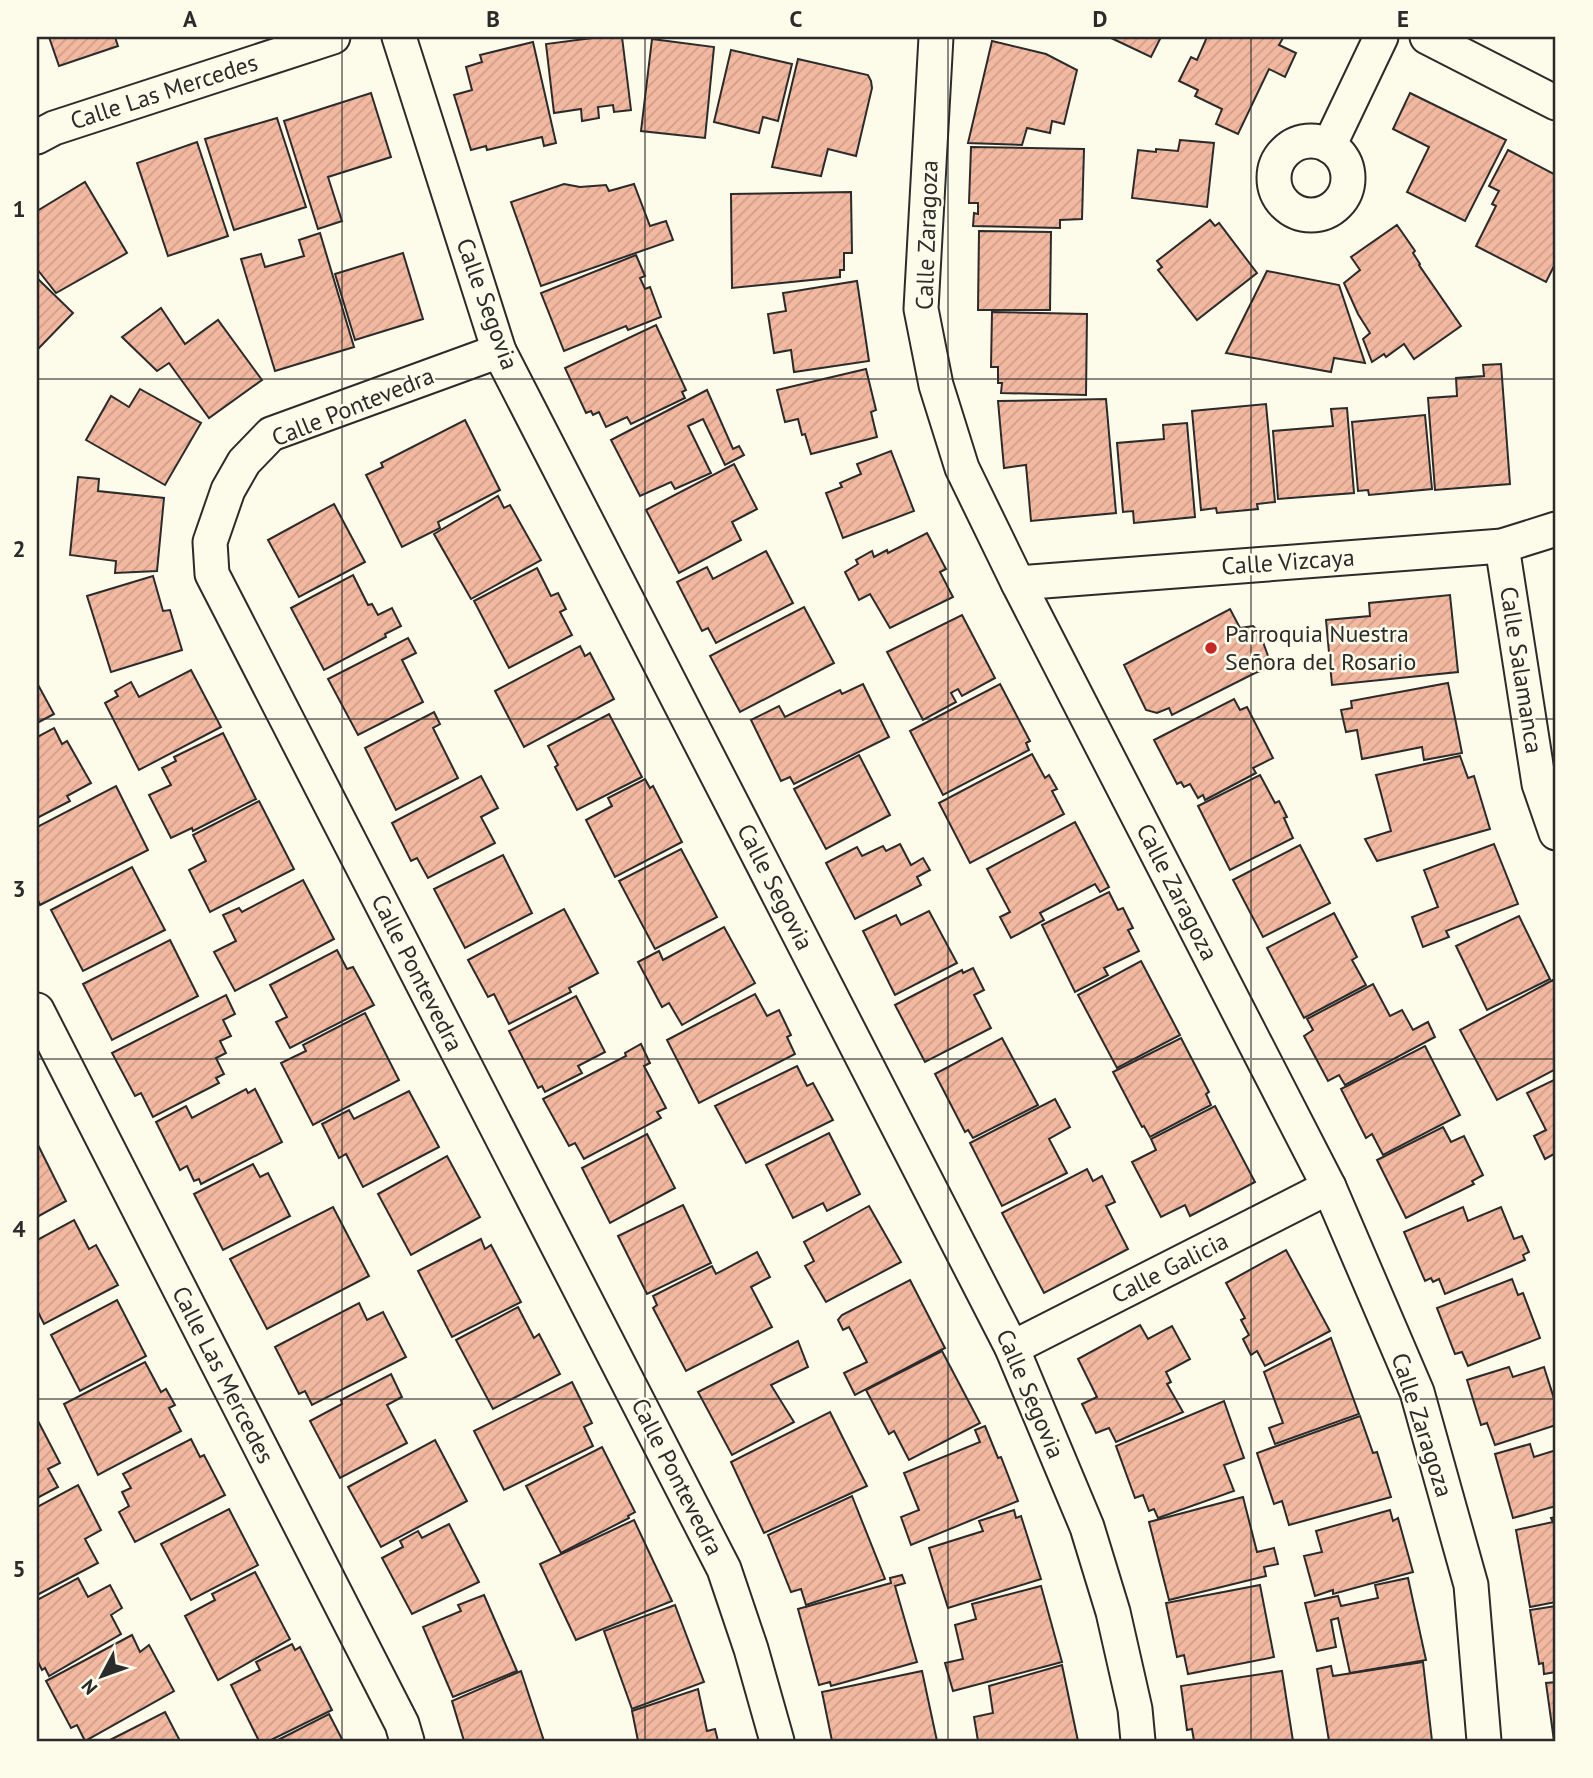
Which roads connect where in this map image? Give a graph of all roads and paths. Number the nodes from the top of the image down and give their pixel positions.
1 (333, 37) edge
2 (399, 37) edge
3 (936, 37) edge
4 (1381, 37) edge
5 (1427, 37) edge
6 (1556, 103) edge
7 (37, 137) edge
8 (1329, 146) dead end
9 (499, 351) junction
10 (1556, 529) edge
11 (1502, 546) junction
12 (1018, 583) junction
13 (1556, 833) edge
14 (37, 1010) edge
15 (1329, 1187) junction
16 (1012, 1348) junction
17 (407, 1741) edge
18 (777, 1741) edge
19 (1138, 1741) edge
20 (1484, 1741) edge

1 - 7 street, Calle Las Mercedes
2 - 9 street, Calle Segovia
3 - 12 street, Calle Zaragoza
4 - 8 street
5 - 6 street
9 - 16 street, Calle Segovia
9 - 18 street, Calle Pontevedra
10 - 11 street, Calle Vizcaya
11 - 12 street, Calle Vizcaya
11 - 13 street, Calle Salamanca
12 - 15 street, Calle Zaragoza
14 - 17 street, Calle Las Mercedes
15 - 16 street, Calle Galicia
15 - 20 street, Calle Zaragoza
16 - 19 street, Calle Segovia

